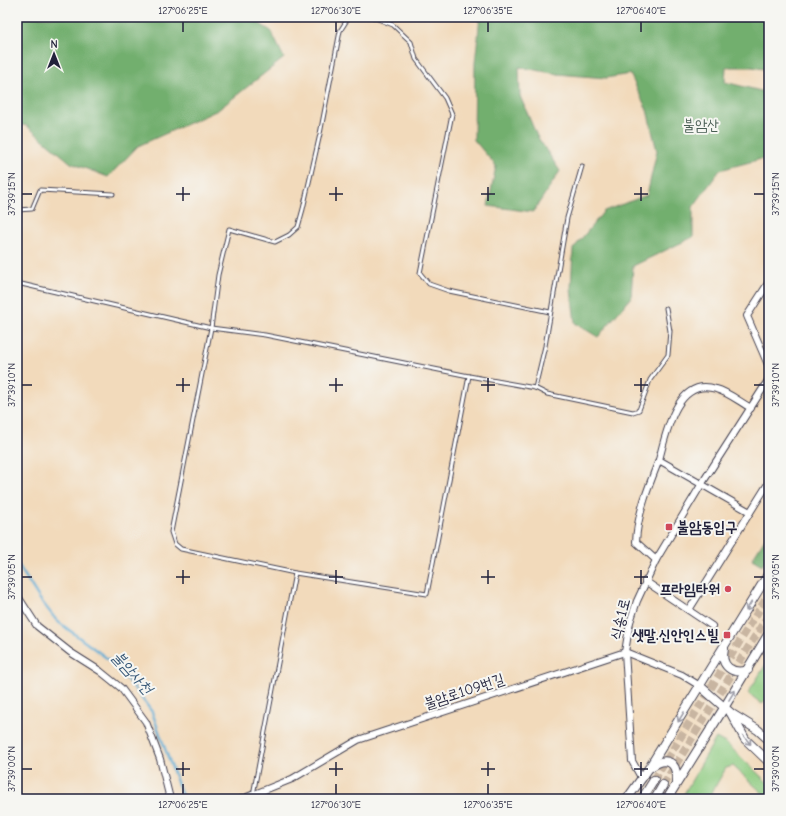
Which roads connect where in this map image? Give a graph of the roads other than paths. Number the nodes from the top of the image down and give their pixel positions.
1 (351, 17) edge
2 (373, 17) edge
3 (582, 166) dead end
4 (113, 194) dead end
5 (17, 210) edge
6 (769, 282) edge
7 (17, 283) edge
8 (666, 308) dead end
9 (550, 312) junction
10 (211, 328) junction
11 (769, 367) edge
12 (468, 376) junction
13 (769, 379) edge
14 (535, 388) junction
15 (751, 408) junction
16 (659, 460) junction
17 (769, 482) edge
18 (701, 485) junction
19 (750, 512) junction
20 (656, 560) junction
21 (295, 573) junction
22 (769, 573) edge
23 (645, 581) junction
24 (17, 596) edge
25 (689, 610) junction
26 (712, 626) dead end
27 (769, 633) edge
28 (725, 646) junction
29 (625, 652) junction
30 (748, 670) junction
31 (700, 686) junction
32 (724, 708) junction
33 (732, 714) junction
34 (769, 740) edge
35 (769, 762) edge
36 (650, 768) junction
37 (642, 779) junction
38 (654, 780) tunnel mouth
39 (676, 784) junction
40 (663, 785) tunnel mouth
41 (252, 795) junction
42 (170, 799) edge
43 (242, 799) edge
44 (628, 799) edge
45 (642, 799) edge
46 (655, 799) edge
47 (667, 799) edge

1 - 10 lane
2 - 9 lane
3 - 9 lane
4 - 5 lane
6 - 11 street
7 - 10 lane
8 - 14 lane
9 - 14 lane
10 - 12 lane
10 - 21 lane
12 - 14 lane
12 - 21 lane
13 - 15 street, 식송1로
15 - 16 street
15 - 18 street, 식송1로
16 - 18 street
16 - 20 street
17 - 19 street
18 - 19 street
18 - 20 street, 식송1로
19 - 25 street
20 - 23 street, 식송1로
21 - 41 lane
22 -> 28 street
23 - 25 street
23 - 29 street, 식송1로
24 - 42 street
25 - 26 street
27 - 30 street
28 - 30 street
28 - 31 street
29 - 31 street
29 - 37 street, 식송1로
29 - 41 street, 불암로109번길
32 -> 30 street
31 - 32 street
31 -> 36 street
32 - 33 street
32 - 39 street
33 - 34 street
33 -> 35 street
36 - 37 street
36 - 39 street
37 - 44 street
38 - 45 street
39 - 47 street
40 - 46 street
41 - 43 street, 불암로109번길

